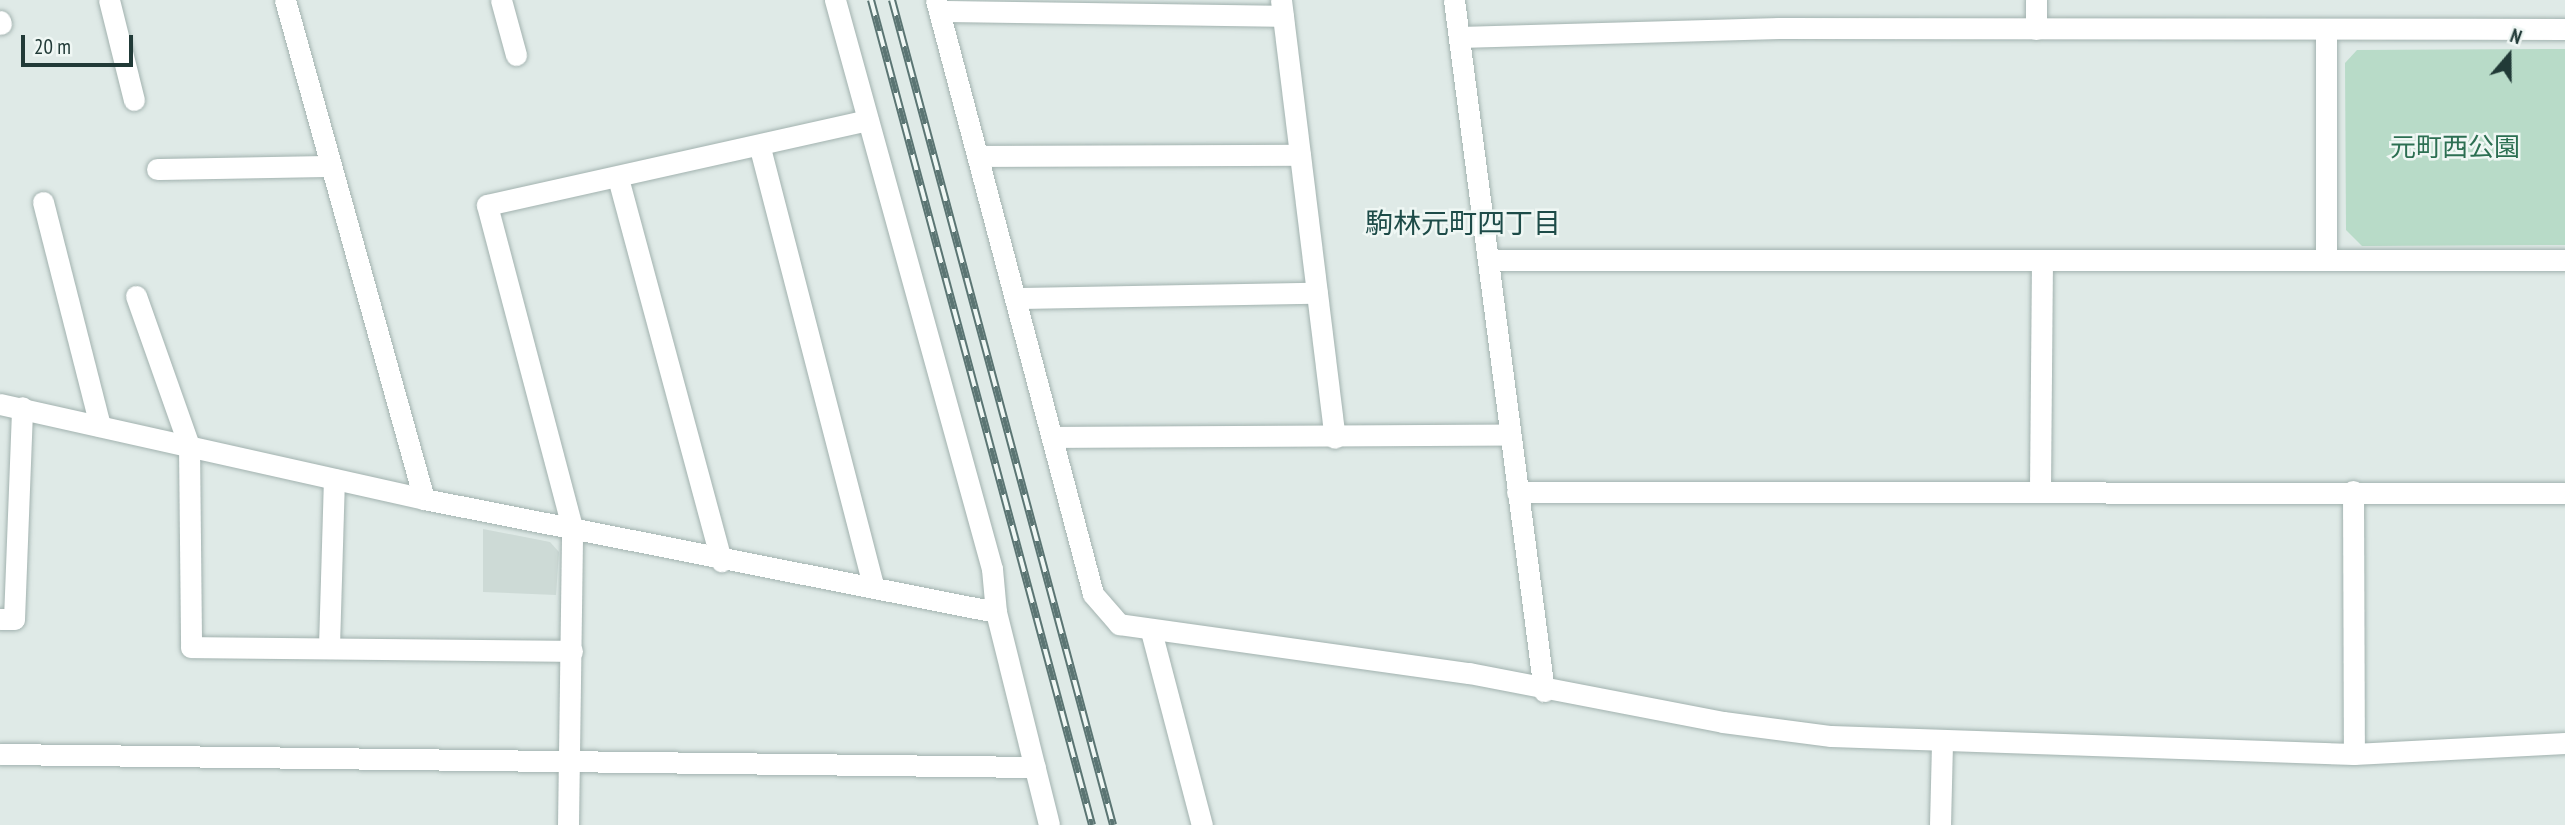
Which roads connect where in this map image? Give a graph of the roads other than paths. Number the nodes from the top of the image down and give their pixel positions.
1 (109, 0) edge
2 (285, 0) edge
3 (501, 0) edge
4 (835, 0) edge
5 (1454, 0) edge
6 (2036, 0) edge
7 (937, 6) edge
8 (1282, 8) edge
9 (2036, 29) junction
10 (2326, 29) junction
11 (2565, 29) edge
12 (1460, 37) junction
13 (516, 55) dead end
14 (134, 100) dead end
15 (868, 120) junction
16 (760, 148) junction
17 (1300, 155) junction
18 (978, 156) junction
19 (329, 166) junction
20 (157, 169) dead end
21 (618, 178) junction
22 (43, 202) dead end
23 (1492, 260) junction
24 (2042, 260) junction
25 (2326, 260) junction
26 (2565, 260) edge
27 (1317, 293) junction
28 (136, 296) dead end
29 (1017, 298) junction
30 (0, 404) edge
31 (22, 407) junction
32 (100, 426) junction
33 (1510, 435) junction
34 (1052, 437) junction
35 (1335, 438) junction
36 (189, 446) junction
37 (334, 479) junction
38 (2040, 488) junction
39 (2353, 491) junction
40 (1517, 492) junction
41 (2565, 493) edge
42 (424, 499) junction
43 (572, 527) junction
44 (721, 561) junction
45 (873, 586) junction
46 (996, 612) junction
47 (0, 619) edge
48 (1151, 631) junction
49 (330, 646) junction
50 (572, 652) junction
51 (1544, 691) junction
52 (1942, 743) junction
53 (2565, 743) edge
54 (0, 754) edge
55 (2354, 754) junction
56 (570, 760) junction
57 (1035, 767) junction
58 (568, 825) edge
59 (1049, 825) edge
60 (1202, 825) edge
61 (1940, 825) edge

1 - 14 street
2 - 19 street
3 - 13 street
4 - 15 street
5 - 12 street
6 - 9 street
7 - 8 street
7 - 18 street
8 - 17 street
9 - 10 street
9 - 12 street
10 - 11 street
10 - 25 street
12 - 23 street
15 - 16 street
15 - 46 street
16 - 21 street
16 - 45 street
17 - 18 street
17 - 27 street
18 - 29 street
19 - 20 street
19 - 42 street
21 - 43 street
21 - 44 street
22 - 32 street
23 - 24 street
23 - 33 street
24 - 25 street
24 - 38 street
25 - 26 street
27 - 29 street
27 - 35 street
28 - 36 street
29 - 34 street
30 - 31 street
31 - 32 street
31 - 47 street
32 - 36 street
33 - 35 street
33 - 40 street
34 - 35 street
34 - 48 street
36 - 37 street
36 - 49 street
37 - 42 street
37 - 49 street
38 - 39 street
38 - 40 street
39 - 41 street
39 - 55 street
40 - 51 street
42 - 43 street
43 - 44 street
43 - 50 street
44 - 45 street
45 - 46 street
46 - 57 street
48 - 51 street
48 - 60 street
49 - 50 street
50 - 56 street
51 - 52 street
52 - 55 street
52 - 61 street
53 - 55 street
54 - 56 street
56 - 57 street
56 - 58 street
57 - 59 street

